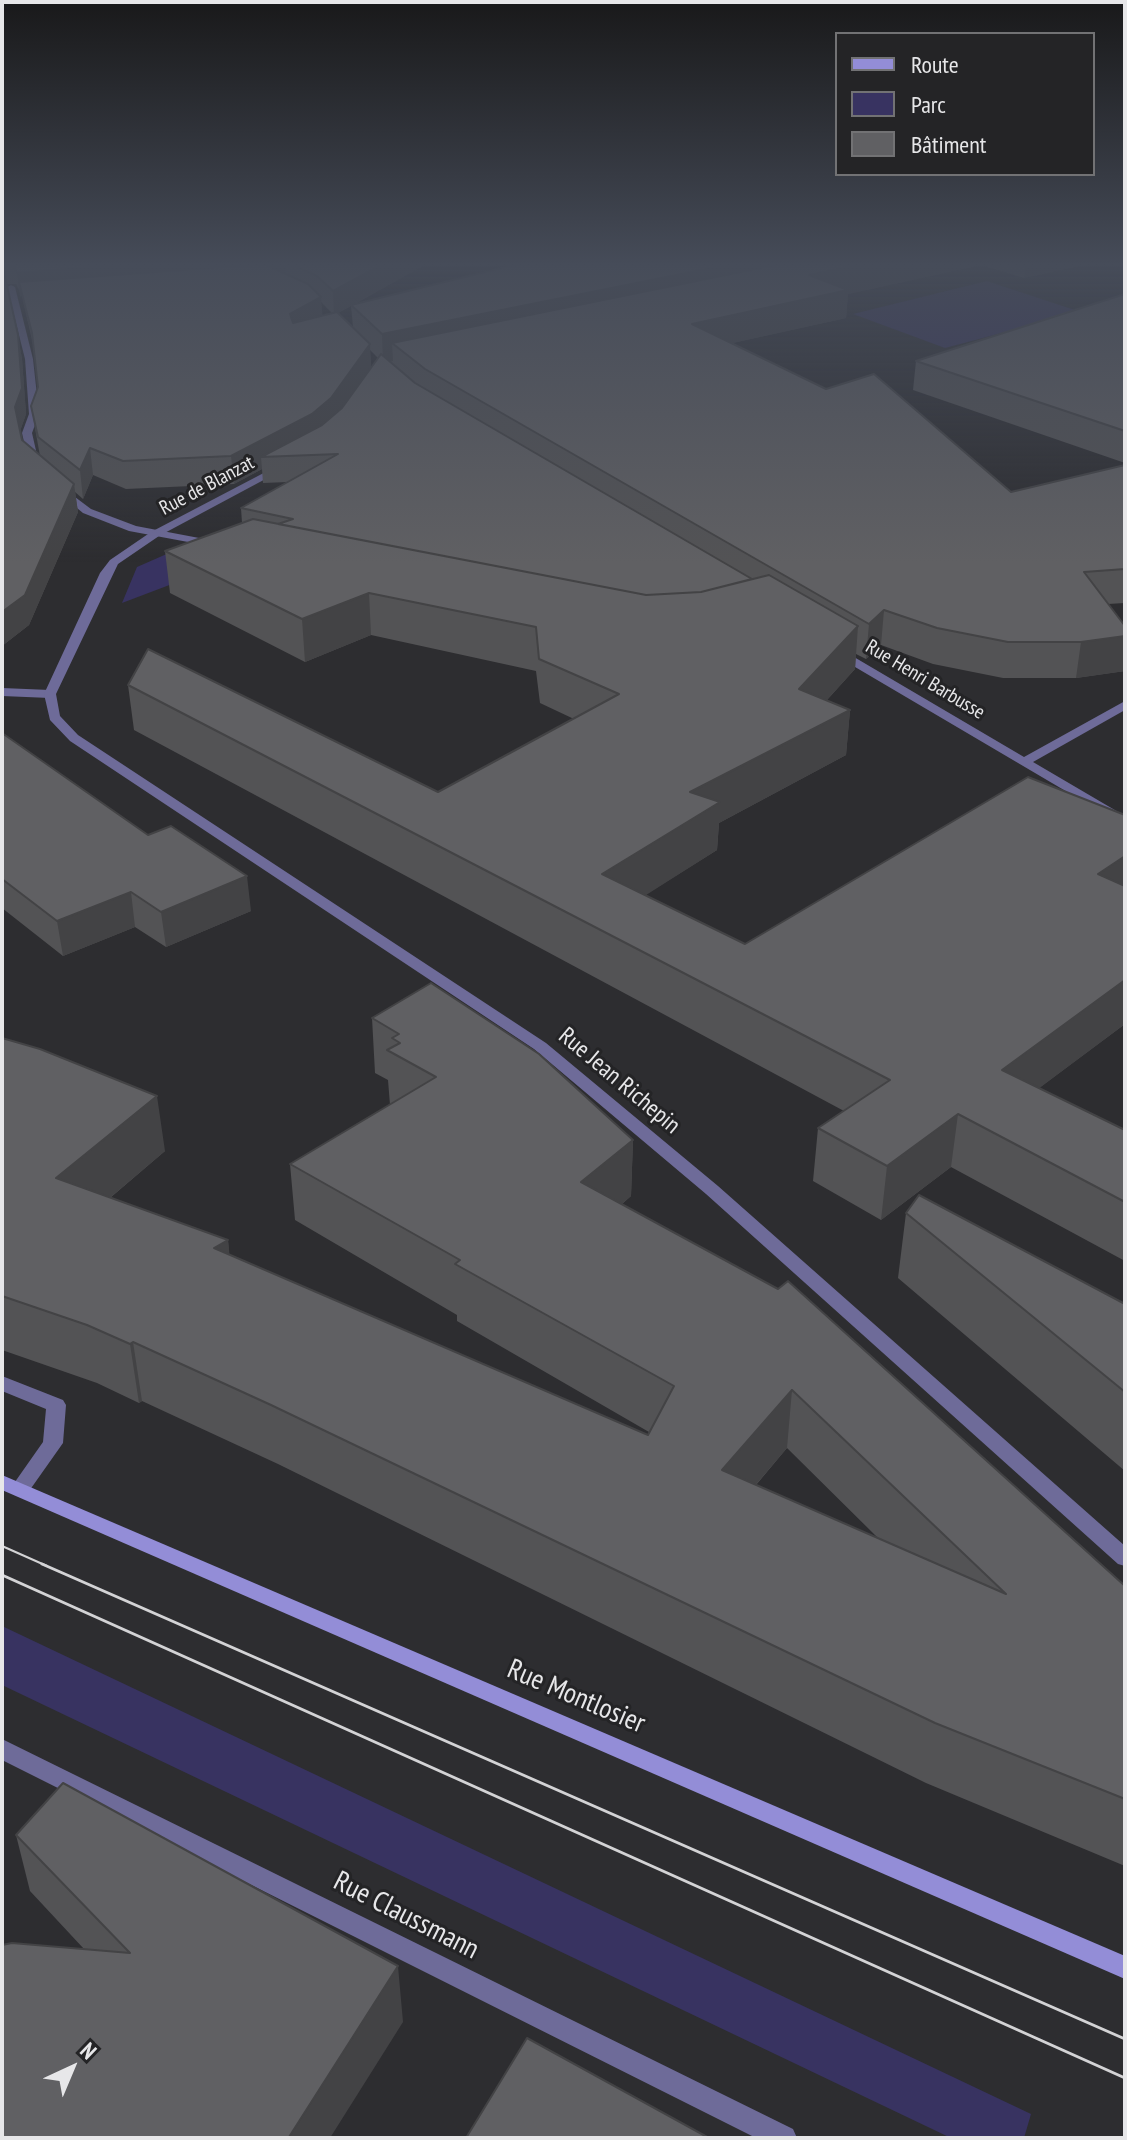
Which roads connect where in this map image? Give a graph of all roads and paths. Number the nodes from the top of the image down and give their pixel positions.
1 (29, 363) edge
2 (288, 464) edge
3 (44, 476) edge
4 (55, 485) edge
5 (155, 534) junction
6 (225, 546) edge
7 (821, 642) edge
8 (2, 692) edge
9 (50, 694) junction
10 (1125, 705) edge
11 (1024, 762) junction
12 (1125, 822) edge
13 (2, 1383) edge
14 (11, 1485) edge
15 (1125, 1558) edge
16 (2, 1749) edge
17 (1125, 1968) edge
18 (784, 2138) edge

1 - 3 street
2 - 5 street, Rue de Blanzat
4 - 5 street
5 - 6 street
5 - 9 street, Rue de Blanzat
7 - 11 street, Rue Henri Barbusse
8 - 9 street
9 - 15 street, Rue Jean Richepin
10 - 11 street
11 - 12 street, Rue Henri Barbusse
13 - 14 street
14 - 17 main road, Rue Montlosier
16 - 18 street, Rue Claussmann

